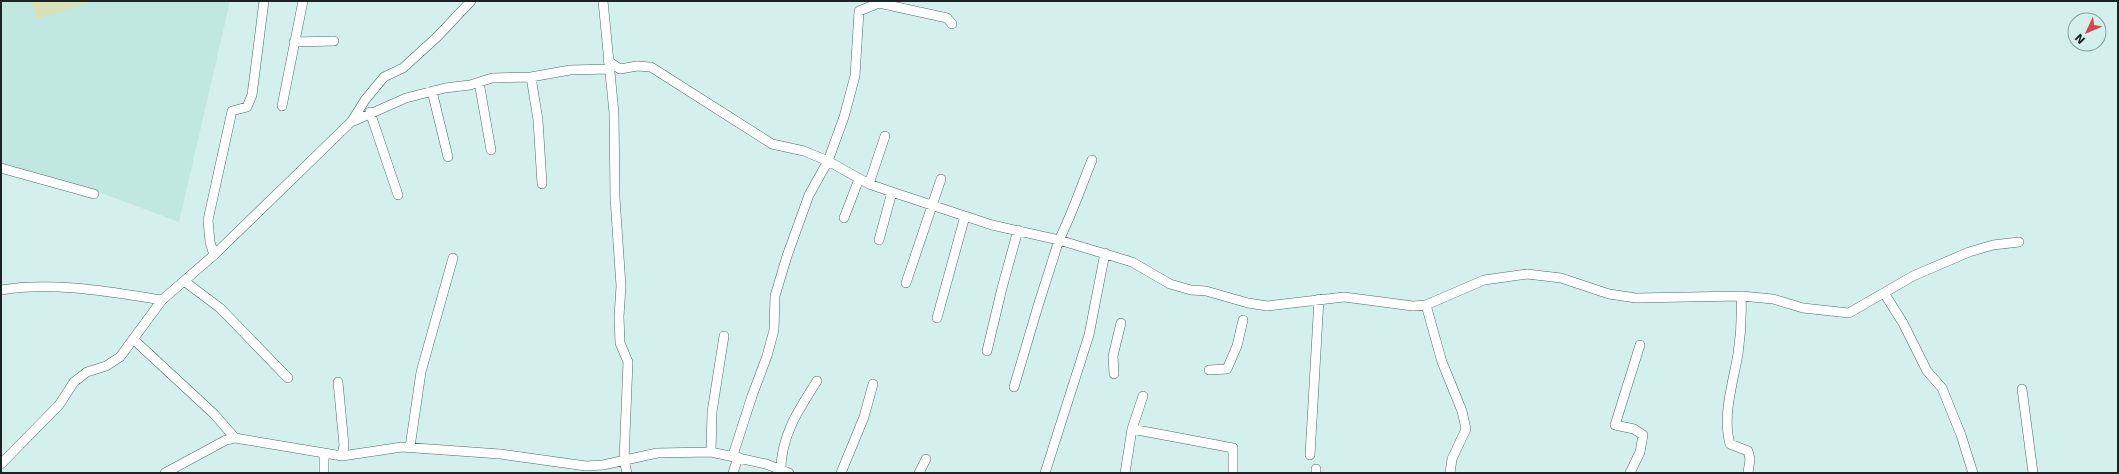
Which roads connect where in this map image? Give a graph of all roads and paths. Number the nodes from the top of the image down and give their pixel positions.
1 (264, 1) edge
2 (303, 1) edge
3 (471, 1) edge
4 (603, 1) edge
5 (952, 24) dead end
6 (334, 41) dead end
7 (294, 42) junction
8 (608, 65) junction
9 (531, 77) junction
10 (479, 82) junction
11 (432, 91) junction
12 (282, 106) dead end
13 (370, 112) junction
14 (352, 121) junction
15 (885, 136) dead end
16 (491, 150) dead end
17 (448, 157) dead end
18 (1092, 160) dead end
19 (828, 161) junction
20 (1, 168) edge
21 (859, 179) junction
22 (941, 179) dead end
23 (542, 184) dead end
24 (869, 184) junction
25 (892, 192) junction
26 (94, 194) dead end
27 (398, 195) dead end
28 (931, 205) junction
29 (966, 216) junction
30 (844, 218) dead end
31 (1018, 230) junction
32 (879, 240) dead end
33 (1060, 240) junction
34 (2019, 242) dead end
35 (1105, 254) junction
36 (214, 255) junction
37 (453, 258) dead end
38 (184, 282) junction
39 (906, 283) dead end
40 (1, 290) edge
41 (1884, 293) junction
42 (1741, 296) junction
43 (1319, 299) junction
44 (162, 300) junction
45 (1426, 305) junction
46 (937, 318) dead end
47 (1243, 320) dead end
48 (1121, 323) dead end
49 (724, 336) dead end
50 (133, 339) junction
51 (1640, 345) dead end
52 (987, 351) dead end
53 (1209, 370) dead end
54 (1114, 374) dead end
55 (288, 378) dead end
56 (817, 381) dead end
57 (338, 382) dead end
58 (873, 384) dead end
59 (1014, 387) dead end
60 (2022, 389) dead end
61 (1143, 396) dead end
62 (1132, 429) junction
63 (235, 438) junction
64 (410, 447) junction
65 (711, 452) junction
66 (324, 453) junction
67 (1310, 455) dead end
68 (342, 456) junction
69 (736, 456) junction
70 (926, 459) dead end
71 (624, 460) junction
72 (1, 464) edge
73 (785, 471) edge
74 (165, 473) edge
75 (324, 473) edge
76 (627, 473) edge
77 (734, 473) edge
78 (841, 473) edge
79 (919, 473) edge
80 (1045, 473) edge
81 (1124, 473) edge
82 (1233, 473) edge
83 (1450, 473) edge
84 (1630, 473) edge
85 (1748, 473) edge
86 (1973, 473) edge
87 (2033, 473) edge

1 - 36 street
2 - 7 street
3 - 14 street
4 - 8 street
5 - 19 street
6 - 7 street
7 - 12 street
8 - 9 street
8 - 19 street
8 - 71 street
9 - 10 street
9 - 23 street
10 - 11 street
10 - 16 street
11 - 13 street
11 - 17 street
13 - 14 street
13 - 27 street
14 - 36 street
15 - 24 street
18 - 33 street
19 - 21 street
19 - 69 street
20 - 26 street
21 - 24 street
21 - 30 street
22 - 28 street
24 - 25 street
25 - 28 street
25 - 32 street
28 - 29 street
28 - 39 street
29 - 31 street
29 - 46 street
31 - 33 street
31 - 52 street
33 - 35 street
33 - 59 street
34 - 41 street
35 - 43 street
35 - 80 street
36 - 38 street
37 - 64 street
38 - 44 street
38 - 55 street
40 - 44 street
41 - 42 street
41 - 86 street
42 - 45 street
42 - 85 street
43 - 45 street
43 - 67 street
44 - 50 street
45 - 83 street
47 - 53 street
48 - 54 street
49 - 65 street
50 - 63 street
50 - 72 street
51 - 84 street
56 - 73 street
57 - 68 street
58 - 78 street
60 - 87 street
61 - 62 street
62 - 81 street
62 - 82 street
63 - 66 street
63 - 74 street
64 - 68 street
64 - 71 street
65 - 69 street
65 - 71 street
66 - 68 street
66 - 75 street
69 - 73 street
69 - 77 street
70 - 79 street
71 - 76 street

